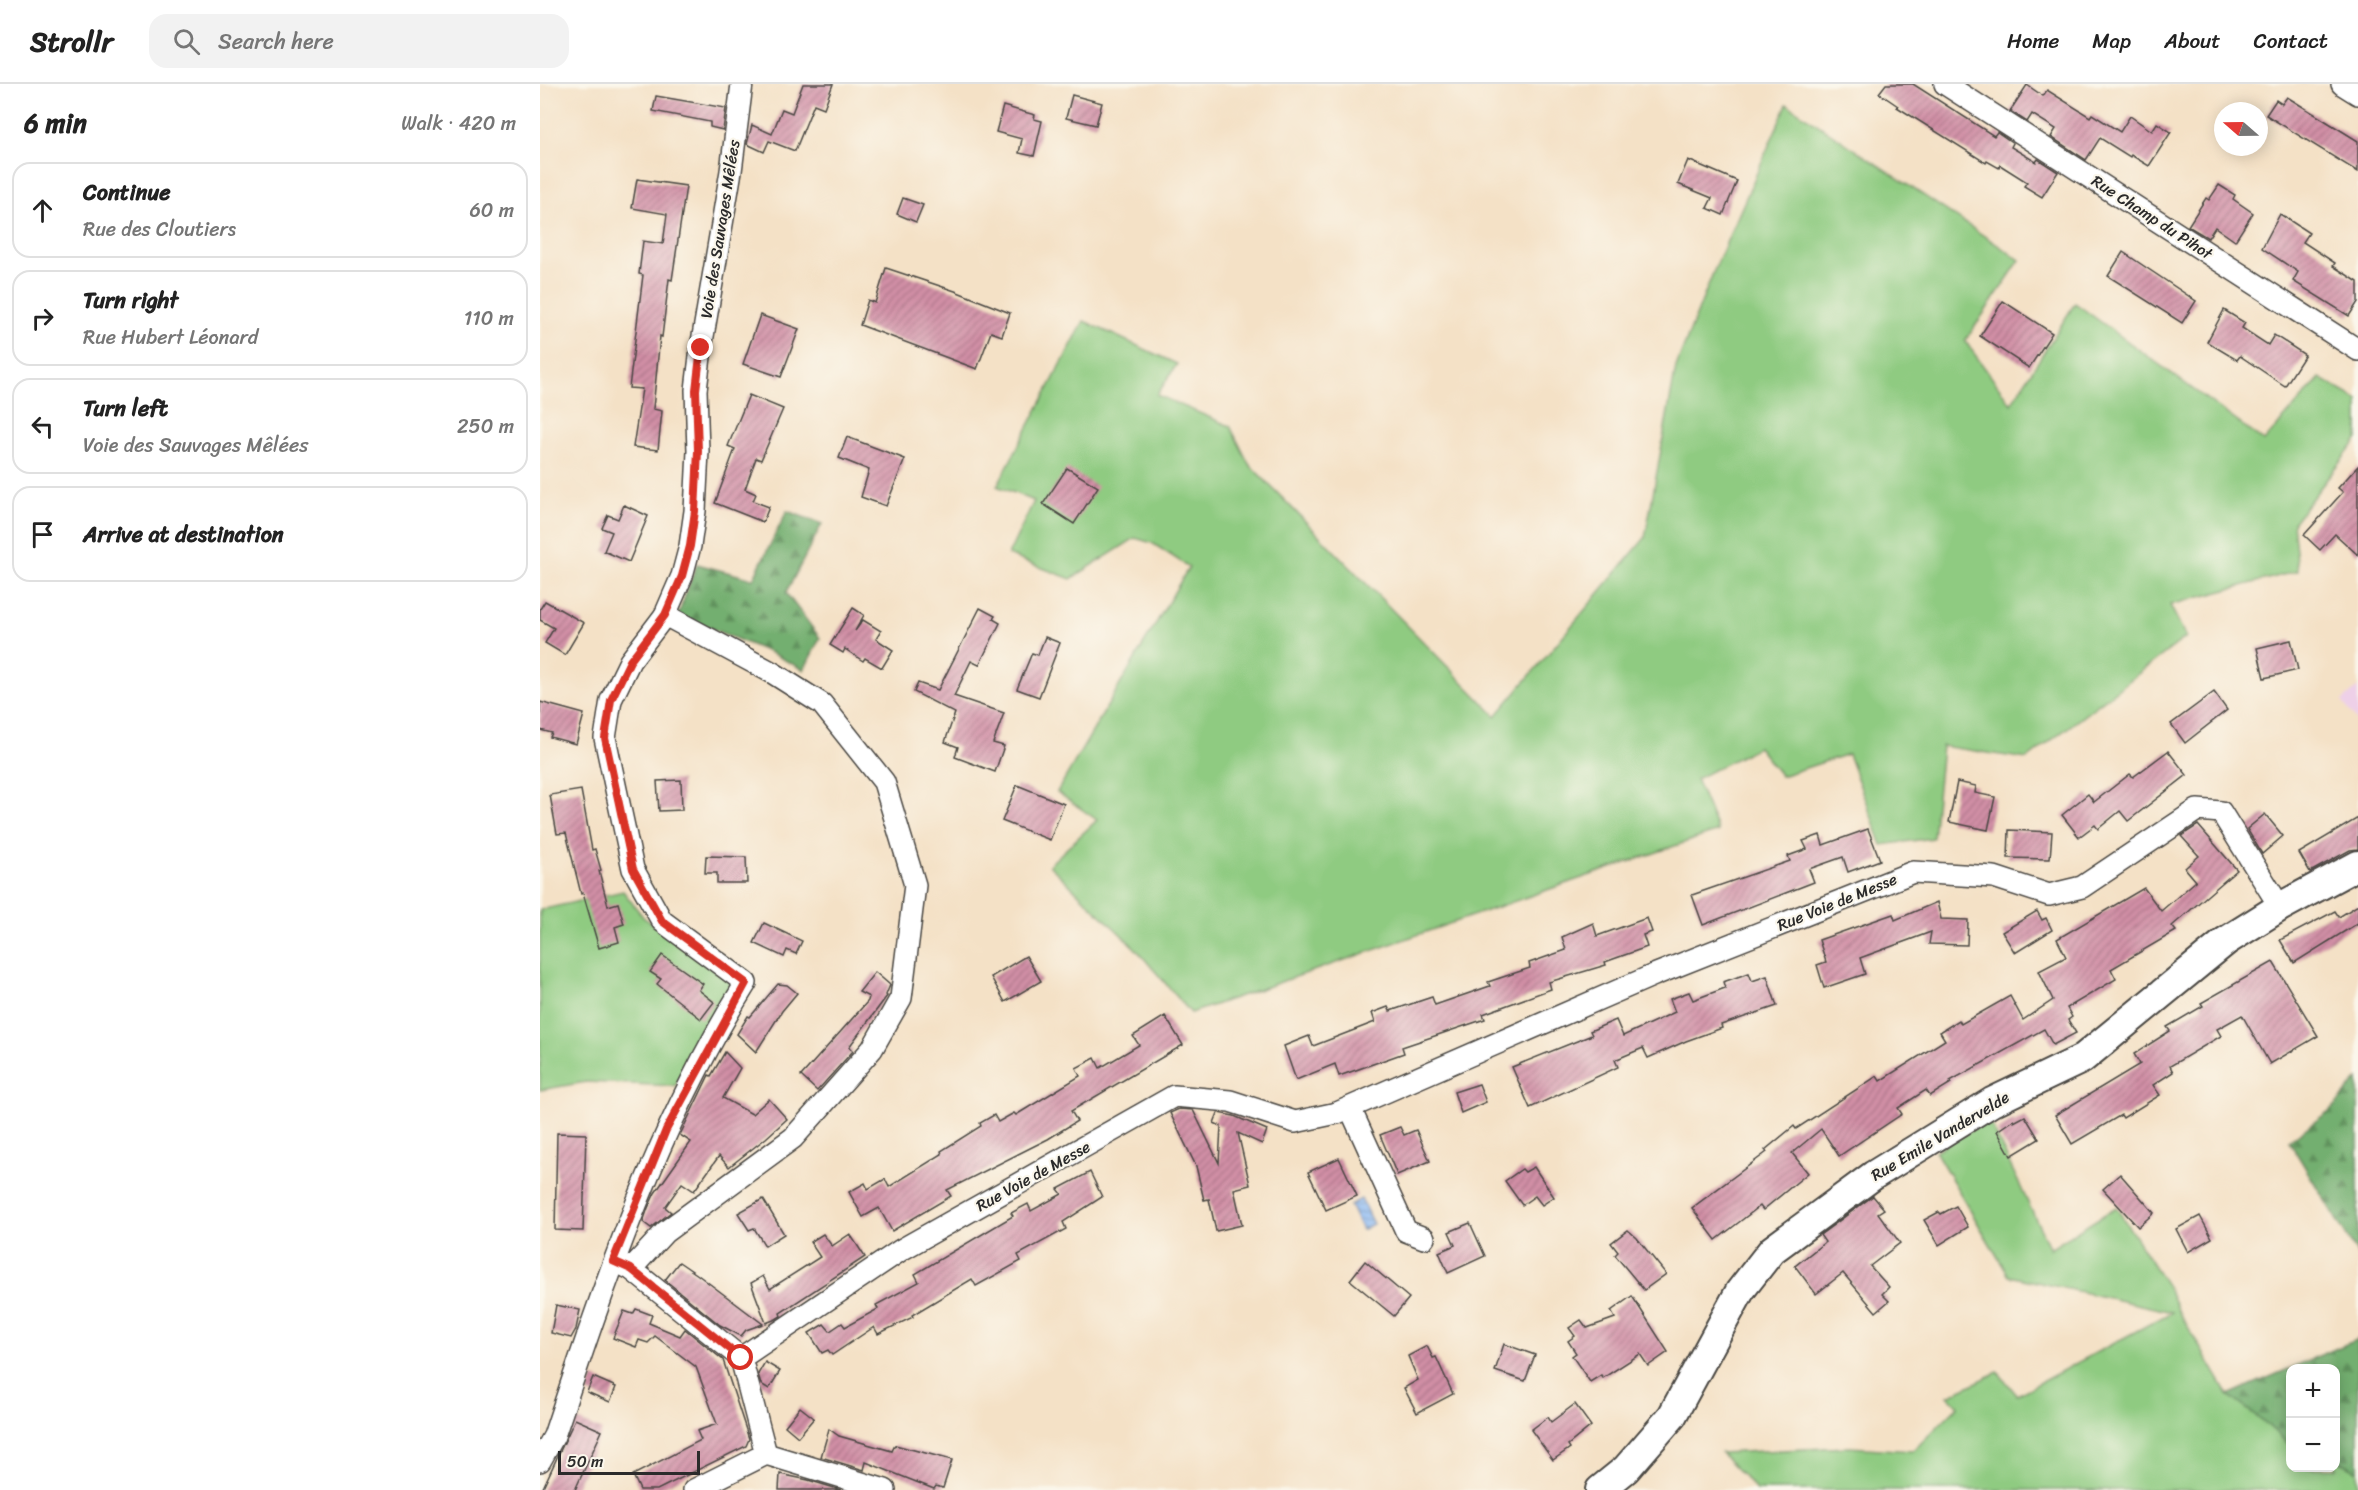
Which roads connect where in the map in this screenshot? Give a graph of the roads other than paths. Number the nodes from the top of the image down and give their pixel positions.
1 (742, 84) edge
2 (1945, 84) edge
3 (2342, 84) edge
4 (2358, 94) edge
5 (2358, 350) edge
6 (665, 615) junction
7 (2358, 865) edge
8 (2280, 907) junction
9 (1350, 1108) junction
10 (1424, 1238) dead end
11 (622, 1265) junction
12 (741, 1358) junction
13 (766, 1454) junction
14 (540, 1461) edge
15 (694, 1490) edge
16 (885, 1490) edge
17 (1600, 1490) edge

1 - 6 street, Voie des Sauvages Mêlées
2 - 5 street, Rue Champ du Pihot
3 - 4 street
6 - 11 street, Voie des Sauvages Mêlées
6 - 11 street
7 - 8 street, Rue Emile Vandervelde
8 - 9 street, Rue Voie de Messe
8 - 17 street, Rue Emile Vandervelde
9 - 10 street
9 - 12 street, Rue Voie de Messe
11 - 12 street
11 - 14 street
12 - 13 street
13 - 15 street
13 - 16 street

